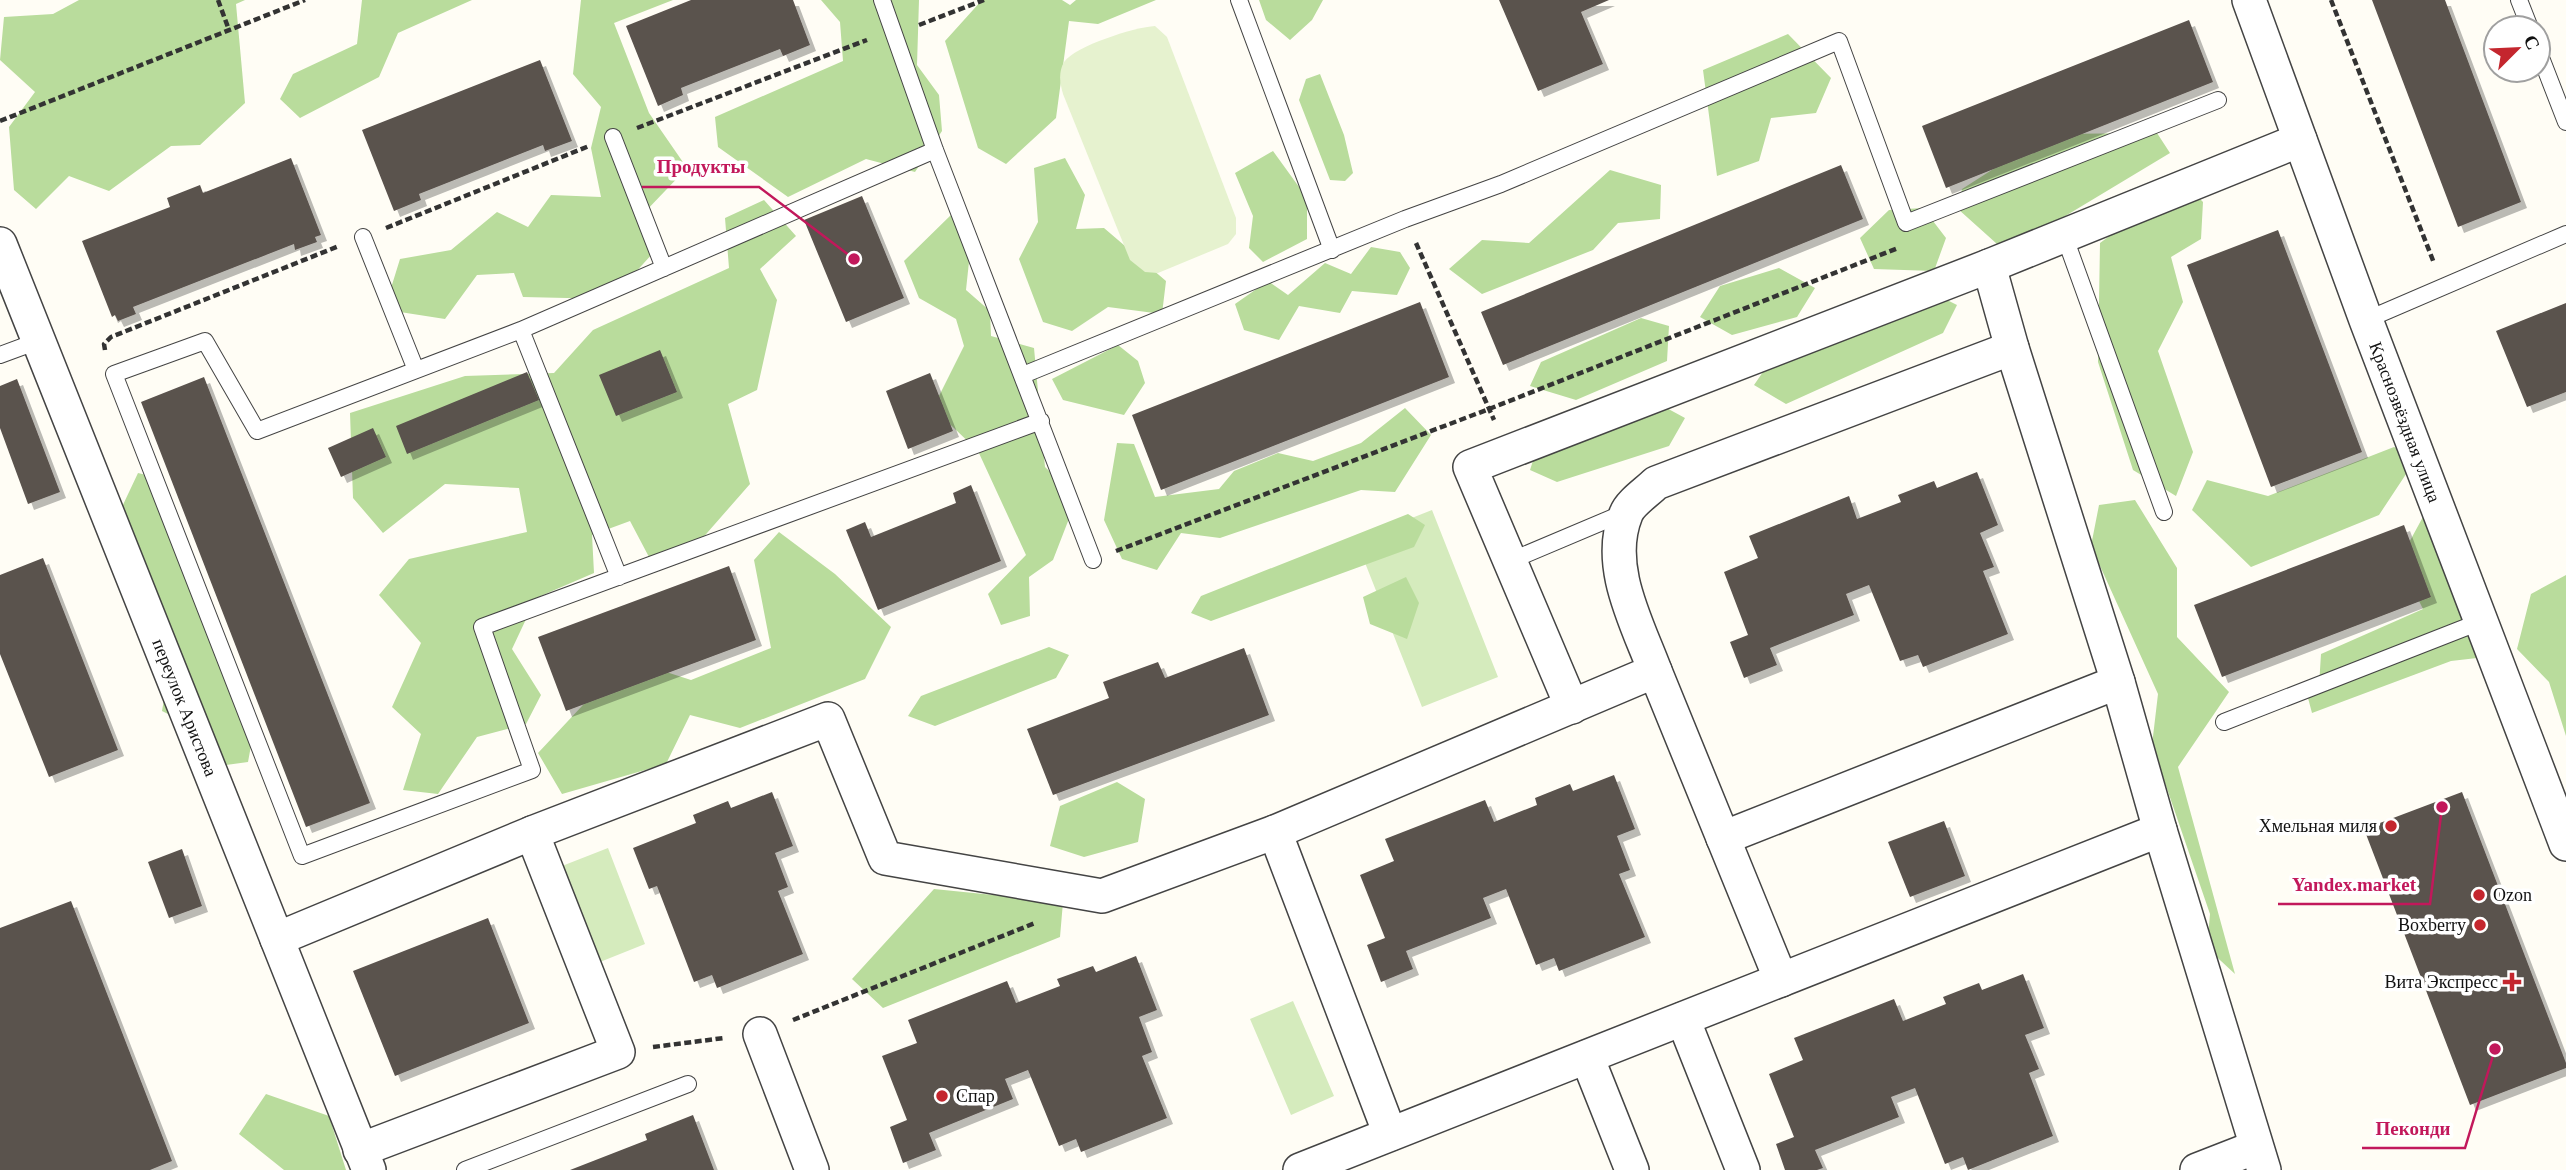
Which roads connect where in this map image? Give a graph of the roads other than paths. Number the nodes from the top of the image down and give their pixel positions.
1 (882, 0) edge
2 (1239, 0) edge
3 (2249, 0) edge
4 (2551, 84) edge
5 (2218, 100) dead end
6 (2566, 122) edge
7 (613, 137) road end
8 (2300, 140) junction
9 (935, 150) junction
10 (2566, 234) edge
11 (2064, 235) junction
12 (363, 237) road end
13 (0, 244) edge
14 (1332, 250) junction
15 (1990, 266) junction
16 (664, 268) junction
17 (2366, 320) junction
18 (521, 330) junction
19 (38, 341) junction
20 (2012, 348) junction
21 (0, 355) edge
22 (416, 370) junction
23 (1023, 375) junction
24 (1041, 421) junction
25 (1626, 512) junction
26 (2164, 512) dead end
27 (1093, 560) road end
28 (1510, 561) junction
29 (619, 577) junction
30 (2482, 621) junction
31 (1655, 671) junction
32 (2118, 681) junction
33 (1572, 707) junction
34 (2224, 722) dead end
35 (2160, 830) junction
36 (1275, 832) junction
37 (532, 833) junction
38 (1723, 838) junction
39 (2566, 844) edge
40 (276, 939) junction
41 (1781, 980) junction
42 (1683, 1019) junction
43 (760, 1034) road end
44 (1587, 1057) junction
45 (688, 1084) dead end
46 (1390, 1134) junction
47 (2260, 1158) edge
48 (364, 1160) edge
49 (465, 1170) edge
50 (812, 1170) edge
51 (1300, 1170) edge
52 (1632, 1170) edge
53 (1743, 1170) edge
54 (2197, 1170) edge

1 - 9 lane
2 - 14 lane
3 - 8 street, Краснозвёздная улица
4 - 6 lane
5 - 14 lane
7 - 16 lane
8 - 11 street
8 - 17 street, Краснозвёздная улица
9 - 16 lane
9 - 23 lane
10 - 17 lane
11 - 15 street
11 - 26 lane
12 - 22 lane
13 - 19 street, переулок Аристова
14 - 23 lane
15 - 20 street
15 - 28 street
16 - 18 lane
17 - 30 street, Краснозвёздная улица
18 - 22 lane
18 - 29 lane
19 - 21 lane
19 - 40 street, переулок Аристова
20 - 25 street
20 - 32 street
22 - 29 lane
23 - 24 lane
24 - 27 lane
24 - 29 lane
25 - 28 lane
25 - 31 street
28 - 33 street
30 - 34 lane
30 - 39 street, Краснозвёздная улица
31 - 33 street
31 - 38 street
32 - 35 street
32 - 38 street
33 - 36 street
35 - 41 street
35 - 47 street
36 - 37 street
36 - 46 street
37 - 40 street
37 - 48 street
38 - 41 street
40 - 48 street, переулок Аристова
41 - 42 street
42 - 44 street
42 - 53 street
43 - 50 street
44 - 46 street
44 - 52 street
45 - 49 lane
46 - 51 street
47 - 54 street

